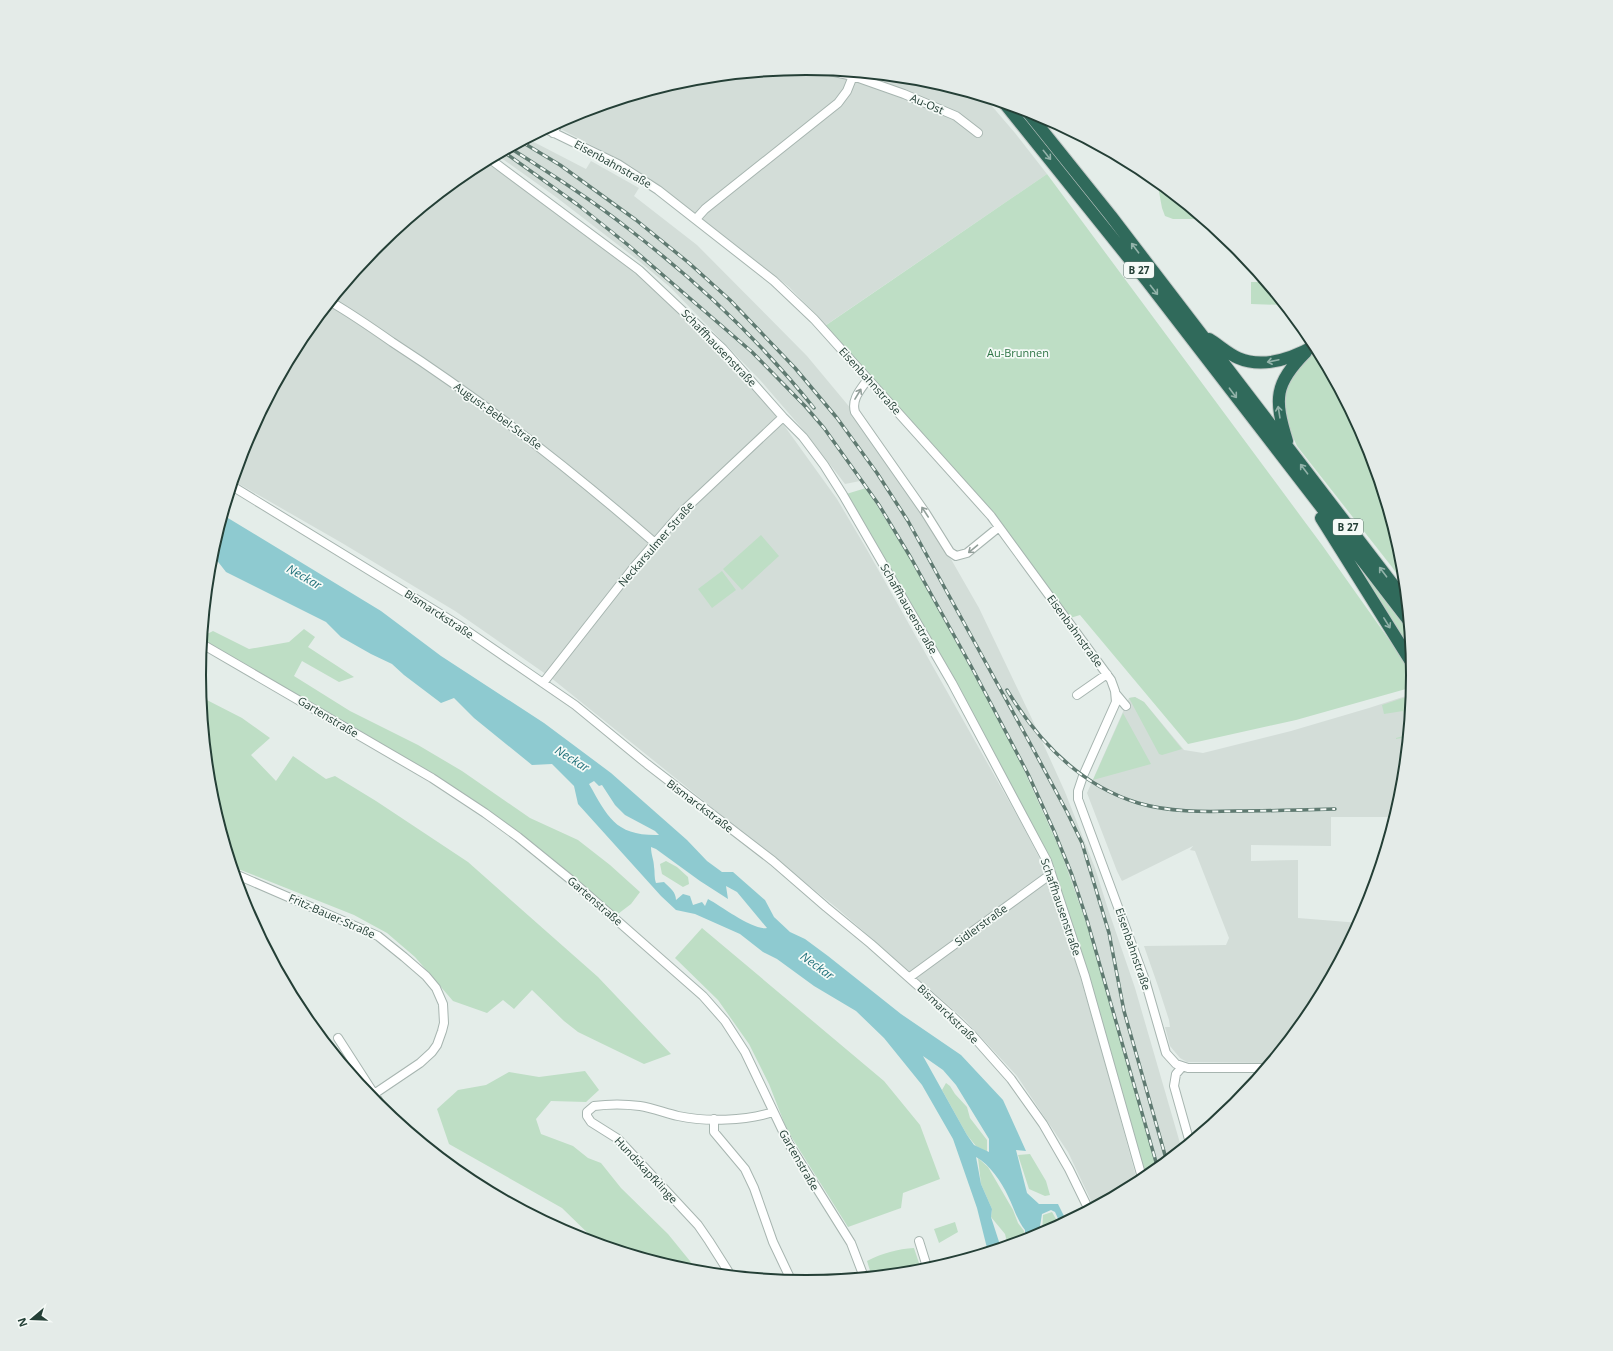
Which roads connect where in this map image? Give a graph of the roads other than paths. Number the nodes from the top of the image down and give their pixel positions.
1 (853, 76) edge
2 (856, 77) edge
3 (1011, 111) edge
4 (1034, 120) edge
5 (554, 133) edge
6 (978, 133) dead end
7 (495, 162) edge
8 (696, 219) junction
9 (335, 304) edge
10 (1201, 335) junction
11 (1310, 348) edge
12 (1311, 349) edge
13 (868, 379) junction
14 (783, 417) junction
15 (1289, 450) junction
16 (236, 488) edge
17 (1312, 495) junction
18 (999, 527) junction
19 (655, 543) junction
20 (1402, 596) edge
21 (1404, 614) edge
22 (207, 647) edge
23 (1406, 654) edge
24 (1107, 674) junction
25 (543, 684) junction
26 (1116, 694) junction
27 (1077, 695) dead end
28 (1126, 706) dead end
29 (1051, 874) junction
30 (241, 877) edge
31 (910, 977) junction
32 (338, 1038) dead end
33 (1182, 1067) junction
34 (1260, 1068) edge
35 (362, 1079) edge
36 (375, 1093) edge
37 (773, 1112) junction
38 (714, 1119) junction
39 (1189, 1138) edge
40 (1141, 1174) edge
41 (1087, 1206) edge
42 (919, 1241) dead end
43 (926, 1264) edge
44 (727, 1271) edge
45 (863, 1273) edge
46 (789, 1276) edge

1 - 8 street
2 - 6 street, Au-Ost
3 -> 17 highway, B 27
10 -> 4 highway, B 27
5 - 8 street, Eisenbahnstraße
7 - 14 street, Schaffhausenstraße
8 - 13 street, Eisenbahnstraße
9 - 19 street, August-Bebel-Straße
11 -> 10 highway
10 - 15 highway, B 27
15 -> 12 highway
13 - 18 street, Eisenbahnstraße
18 -> 13 street
14 - 19 street, Neckarsulmer Straße
14 - 29 street, Schaffhausenstraße
20 -> 15 highway, B 27
16 - 25 street, Bismarckstraße
17 - 21 highway, B 27
17 -> 23 highway
18 - 24 street, Eisenbahnstraße
19 - 25 street, Neckarsulmer Straße
22 - 37 street, Gartenstraße
24 - 26 street, Eisenbahnstraße
24 - 27 street
25 - 31 street, Bismarckstraße
26 - 28 street
26 - 33 street, Eisenbahnstraße
29 - 31 street, Sidlerstraße
29 - 40 street, Schaffhausenstraße
30 - 36 street, Fritz-Bauer-Straße
31 - 41 street, Bismarckstraße
32 - 35 street
33 - 34 street
33 - 39 street
37 - 38 street, Hundskapfklinge
37 - 45 street, Gartenstraße
38 - 44 street, Hundskapfklinge
38 - 46 street
42 - 43 street

